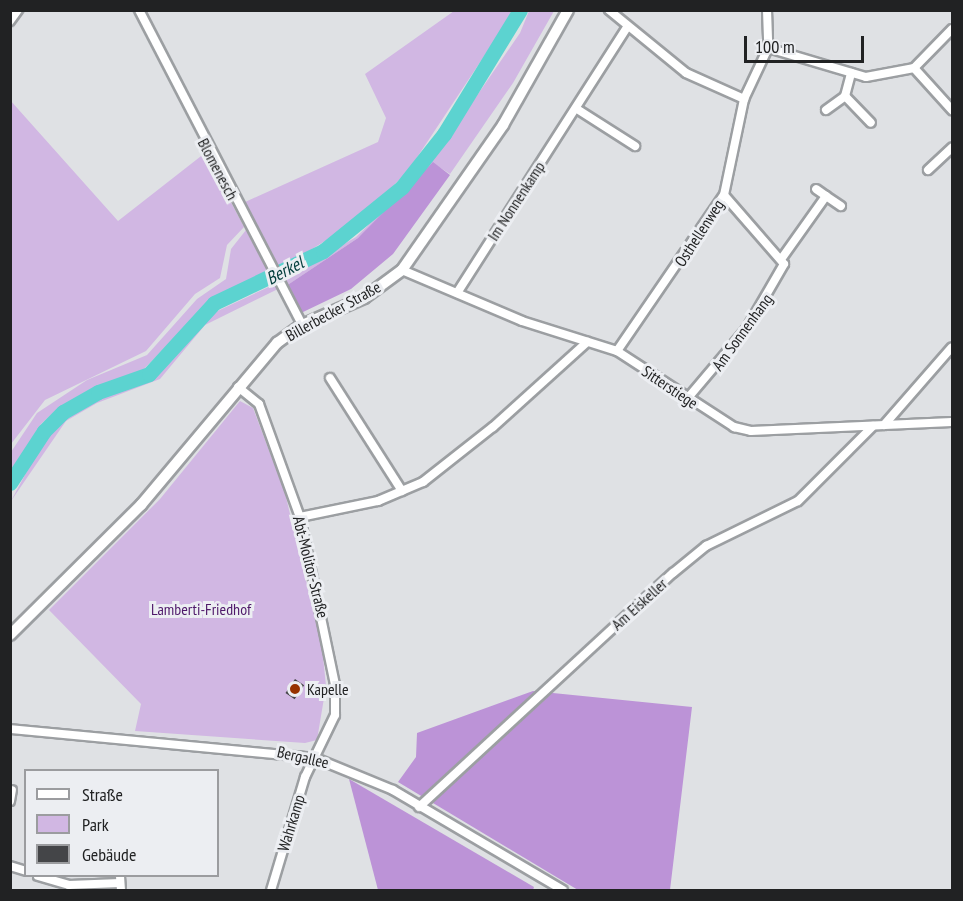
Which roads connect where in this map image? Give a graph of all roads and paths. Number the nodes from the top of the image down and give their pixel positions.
1 (18, 10) edge
2 (139, 10) edge
3 (568, 10) edge
4 (609, 10) edge
5 (767, 10) edge
6 (10, 21) edge
7 (627, 27) junction
8 (952, 29) edge
9 (768, 48) junction
10 (914, 68) junction
11 (851, 73) junction
12 (845, 96) junction
13 (744, 99) junction
14 (577, 109) junction
15 (826, 110) dead end
16 (952, 110) edge
17 (871, 123) dead end
18 (635, 146) dead end
19 (952, 148) edge
20 (928, 170) dead end
21 (816, 189) dead end
22 (724, 195) junction
23 (826, 196) junction
24 (841, 206) dead end
25 (782, 258) junction
26 (402, 270) junction
27 (457, 293) junction
28 (302, 325) junction
29 (587, 342) junction
30 (952, 347) edge
31 (617, 351) junction
32 (330, 378) dead end
33 (238, 387) junction
34 (687, 399) junction
35 (952, 422) edge
36 (884, 425) junction
37 (873, 426) junction
38 (402, 491) junction
39 (300, 517) junction
40 (10, 635) edge
41 (10, 729) edge
42 (315, 758) junction
43 (12, 790) edge
44 (10, 801) edge
45 (419, 807) junction
46 (41, 877) edge
47 (121, 883) edge
48 (545, 886) edge
49 (271, 891) edge
50 (562, 891) edge

1 - 6 street
2 - 28 street, Blomenesch
3 - 26 main road, Billerbecker Straße
4 - 7 street
5 - 9 street
7 - 13 street
7 - 14 street, Im Nonnenkamp
8 - 10 street
9 - 11 street
9 - 13 street
10 - 11 street
10 - 16 street
11 - 12 street
12 - 15 street
12 - 17 street
13 - 22 street, Osthellenweg
14 - 18 street
14 - 27 street, Im Nonnenkamp
19 - 20 street
21 - 23 street
22 - 25 street
22 - 31 street, Osthellenweg
23 - 24 street
23 - 25 street, Am Sonnenhang
25 - 34 street, Am Sonnenhang
26 - 27 street, Sitterstiege
26 - 28 main road, Billerbecker Straße
27 - 29 street, Sitterstiege
28 - 33 main road, Billerbecker Straße
29 - 31 street, Sitterstiege
29 - 38 street
30 - 36 street
31 - 34 street, Sitterstiege
32 - 38 street
33 - 39 street, Abt-Molitor-Straße
33 - 40 main road, Billerbecker Straße
34 - 37 street, Sitterstiege
35 - 36 street, Sitterstiege
36 - 37 street, Sitterstiege
37 - 45 street, Am Eiskeller
38 - 39 street
39 - 42 street, Abt-Molitor-Straße
41 - 42 street, Bergallee
42 - 45 street, Bergallee
42 - 49 street, Wahrkamp
43 - 44 street
45 - 48 street, Bergallee
46 - 47 street
48 - 50 street, Bergallee

